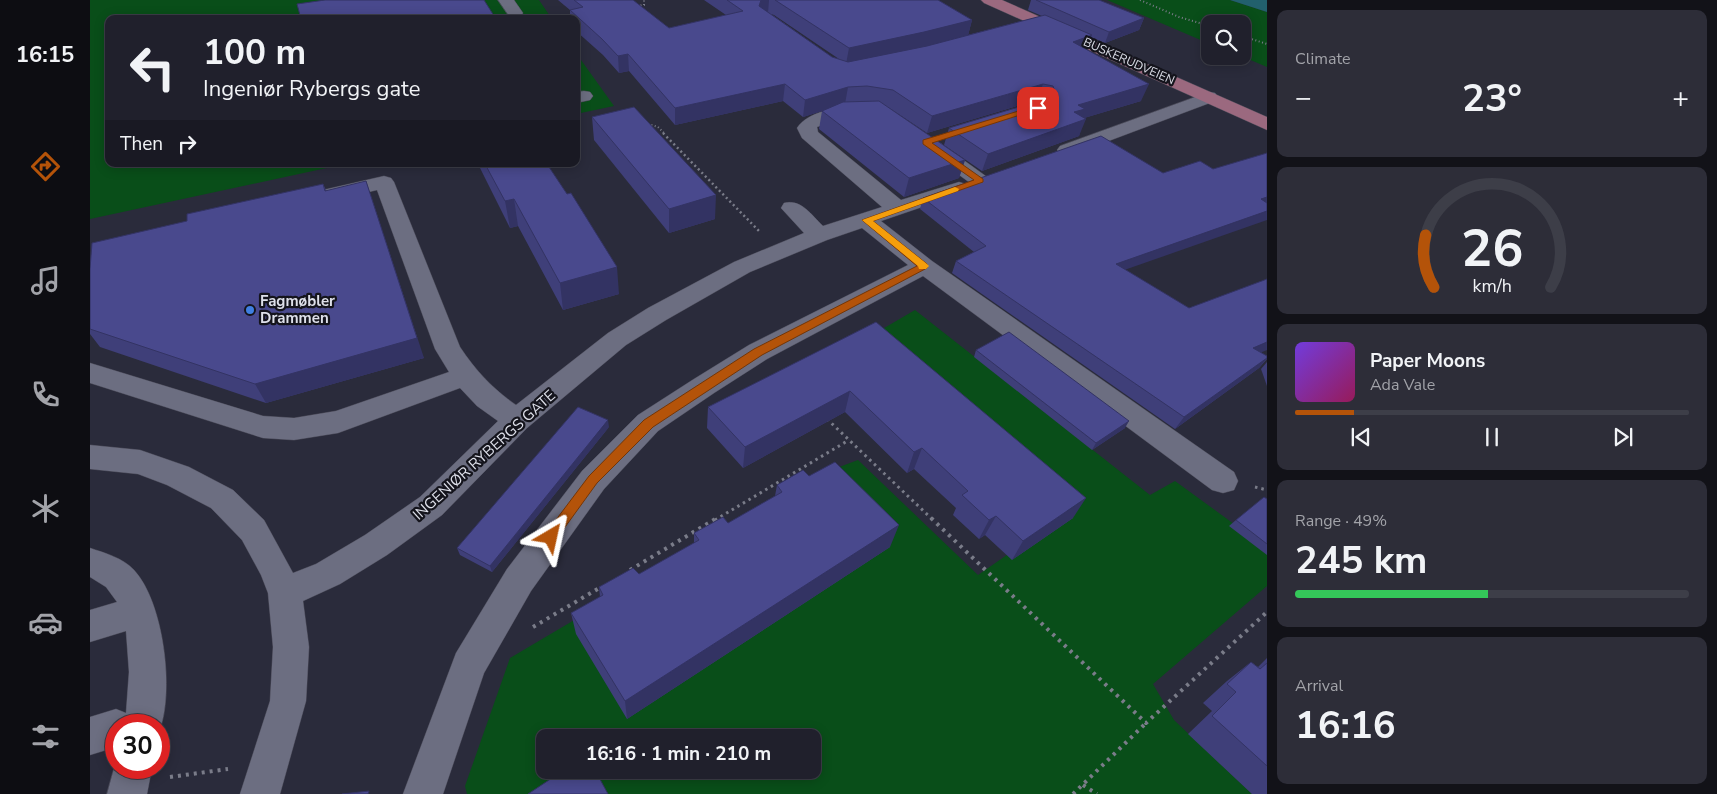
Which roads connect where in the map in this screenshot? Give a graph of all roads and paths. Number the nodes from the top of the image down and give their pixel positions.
1 (506, 0) edge
2 (644, 0) edge
3 (989, 0) edge
4 (1140, 0) edge
5 (630, 8) edge
6 (515, 14) dead end
7 (1043, 23) junction
8 (1201, 23) edge
9 (1015, 31) edge
10 (1251, 39) edge
11 (1267, 44) edge
12 (1209, 97) junction
13 (875, 111) edge
14 (641, 122) edge
15 (1267, 124) edge
16 (930, 139) edge
17 (1047, 157) edge
18 (1004, 172) edge
19 (980, 181) junction
20 (313, 199) edge
21 (792, 208) dead end
22 (898, 209) junction
23 (866, 220) junction
24 (819, 235) junction
25 (779, 251) junction
26 (924, 266) junction
27 (90, 373) edge
28 (465, 376) junction
29 (821, 413) edge
30 (517, 420) junction
31 (849, 440) junction
32 (90, 458) edge
33 (1223, 481) dead end
34 (90, 562) edge
35 (621, 575) edge
36 (604, 585) edge
37 (285, 594) junction
38 (139, 611) junction
39 (1267, 612) edge
40 (90, 626) edge
41 (528, 630) dead end
42 (136, 714) edge
43 (1146, 723) junction
44 (105, 732) edge
45 (90, 736) edge
46 (265, 778) edge
47 (130, 782) edge
48 (1082, 785) junction
49 (423, 794) edge
50 (1073, 794) edge
51 (1097, 794) edge

1 - 6 street
2 - 5 path
3 - 7 main road, BUSKERUDVEIEN
4 - 8 path
7 - 9 street
7 - 12 main road, BUSKERUDVEIEN
10 - 11 path
12 - 15 main road, BUSKERUDVEIEN
12 - 17 street
13 - 22 street
14 - 25 path
16 - 19 street
18 - 19 street, INGENIØR RYBERGS GATE
19 - 22 street, INGENIØR RYBERGS GATE
20 - 28 street
21 - 24 street
22 - 23 street, INGENIØR RYBERGS GATE
23 - 24 street, INGENIØR RYBERGS GATE
23 - 26 street
24 - 25 street, INGENIØR RYBERGS GATE
25 - 30 street, INGENIØR RYBERGS GATE
26 - 33 street
26 - 49 street
27 - 28 street
28 - 30 street
29 - 31 path
30 - 37 street, INGENIØR RYBERGS GATE
31 - 35 path
31 - 43 path
32 - 37 street
34 - 38 street
36 - 41 path
37 - 46 street
38 - 40 street
38 - 42 street
39 - 43 path
43 - 48 path
44 - 45 street
46 - 47 path
48 - 50 path
48 - 51 path

